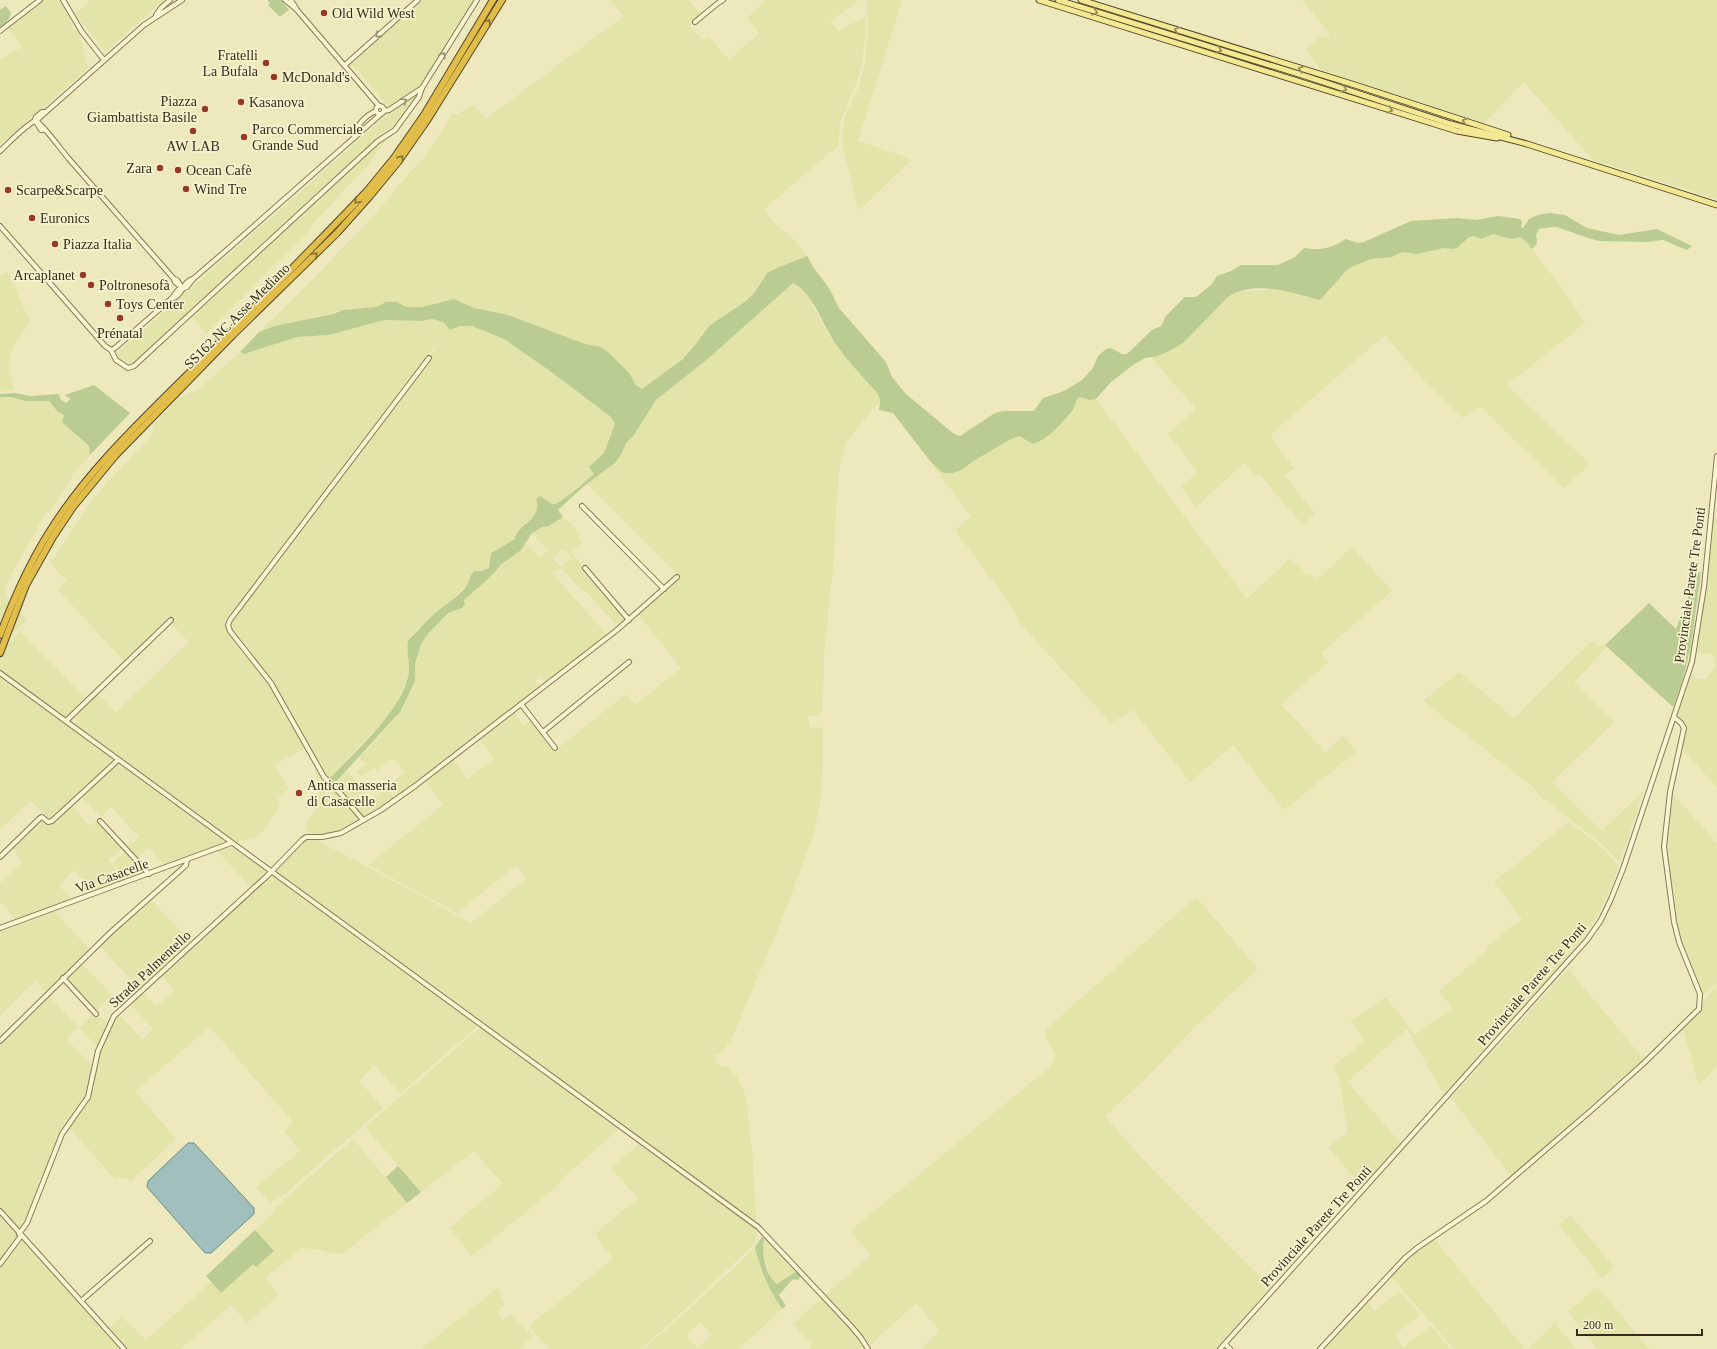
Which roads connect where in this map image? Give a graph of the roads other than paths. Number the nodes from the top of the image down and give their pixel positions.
1 (40, 0) edge
2 (63, 0) edge
3 (170, 0) edge
4 (182, 0) edge
5 (285, 0) edge
6 (291, 0) edge
7 (418, 0) edge
8 (477, 0) edge
9 (493, 0) edge
10 (502, 0) edge
11 (723, 0) edge
12 (1039, 0) edge
13 (1058, 0) edge
14 (1081, 0) edge
15 (297, 10) junction
16 (154, 17) junction
17 (695, 22) dead end
18 (0, 31) edge
19 (104, 60) junction
20 (345, 65) junction
21 (446, 86) junction
22 (422, 88) junction
23 (380, 106) junction
24 (376, 111) junction
25 (382, 113) junction
26 (35, 120) junction
27 (354, 138) junction
28 (1507, 138) junction
29 (1527, 144) junction
30 (0, 151) edge
31 (1717, 205) edge
32 (0, 226) edge
33 (183, 289) junction
34 (111, 350) junction
35 (429, 358) dead end
36 (1717, 456) edge
37 (582, 506) dead end
38 (585, 568) dead end
39 (677, 577) dead end
40 (664, 588) junction
41 (17, 600) junction
42 (171, 620) dead end
43 (629, 620) junction
44 (0, 635) edge
45 (0, 653) edge
46 (629, 662) dead end
47 (0, 673) edge
48 (521, 704) junction
49 (1674, 717) junction
50 (66, 721) junction
51 (542, 732) junction
52 (555, 748) dead end
53 (118, 760) junction
54 (100, 820) dead end
55 (363, 820) junction
56 (231, 843) junction
57 (0, 857) edge
58 (187, 860) junction
59 (270, 871) junction
60 (149, 874) junction
61 (0, 928) edge
62 (63, 978) junction
63 (96, 1014) dead end
64 (0, 1041) edge
65 (0, 1211) edge
66 (20, 1235) junction
67 (150, 1241) dead end
68 (0, 1264) edge
69 (82, 1301) junction
70 (1225, 1344) junction
71 (124, 1349) edge
72 (868, 1349) edge
73 (1220, 1349) edge
74 (1230, 1349) edge
75 (1320, 1349) edge

1 - 18 street
2 - 19 street
3 - 16 street
4 - 16 street
5 - 15 street
6 - 15 street
7 -> 20 street
22 -> 8 street
9 - 21 highway, SS162 NC Asse Mediano
21 -> 10 highway, SS162 NC Asse Mediano
11 - 17 street
12 -> 28 main road
13 -> 28 main road
29 -> 14 main road
15 - 20 street
16 - 19 street
19 - 26 street
20 - 23 street
21 - 41 highway, SS162 NC Asse Mediano
25 -> 22 street
22 - 34 street
23 - 24 street
23 - 25 street
24 - 25 street
24 - 27 street
25 - 27 street
26 - 30 street
26 - 33 street
27 - 33 street
28 - 29 main road
29 - 31 main road
32 - 34 street
33 - 34 street
35 - 55 street
36 - 49 street, Provinciale Parete Tre Ponti
37 - 40 street
38 - 43 street
39 - 40 street, Strada Palmentello
40 - 43 street, Strada Palmentello
41 - 44 highway, SS162 NC Asse Mediano
41 - 45 highway, SS162 NC Asse Mediano
42 - 50 street
43 - 48 street, Strada Palmentello
46 - 51 street
47 - 50 street
48 - 51 street
48 - 55 street, Strada Palmentello
49 - 70 street, Provinciale Parete Tre Ponti
49 - 75 street
50 - 53 street
51 - 52 street
53 - 56 street
53 - 57 street
54 - 60 street
55 - 59 street, Strada Palmentello
56 - 58 street, Via Casacelle
56 - 59 street
58 - 60 street, Via Casacelle
58 - 62 street
59 - 66 street, Strada Palmentello
59 - 72 street
60 - 61 street, Via Casacelle
62 - 63 street
62 - 64 street
65 - 66 street
66 - 68 street, Strada Palmentello
66 - 69 street
67 - 69 street
69 - 71 street
70 - 73 street, Provinciale Parete Tre Ponti
70 - 74 street

